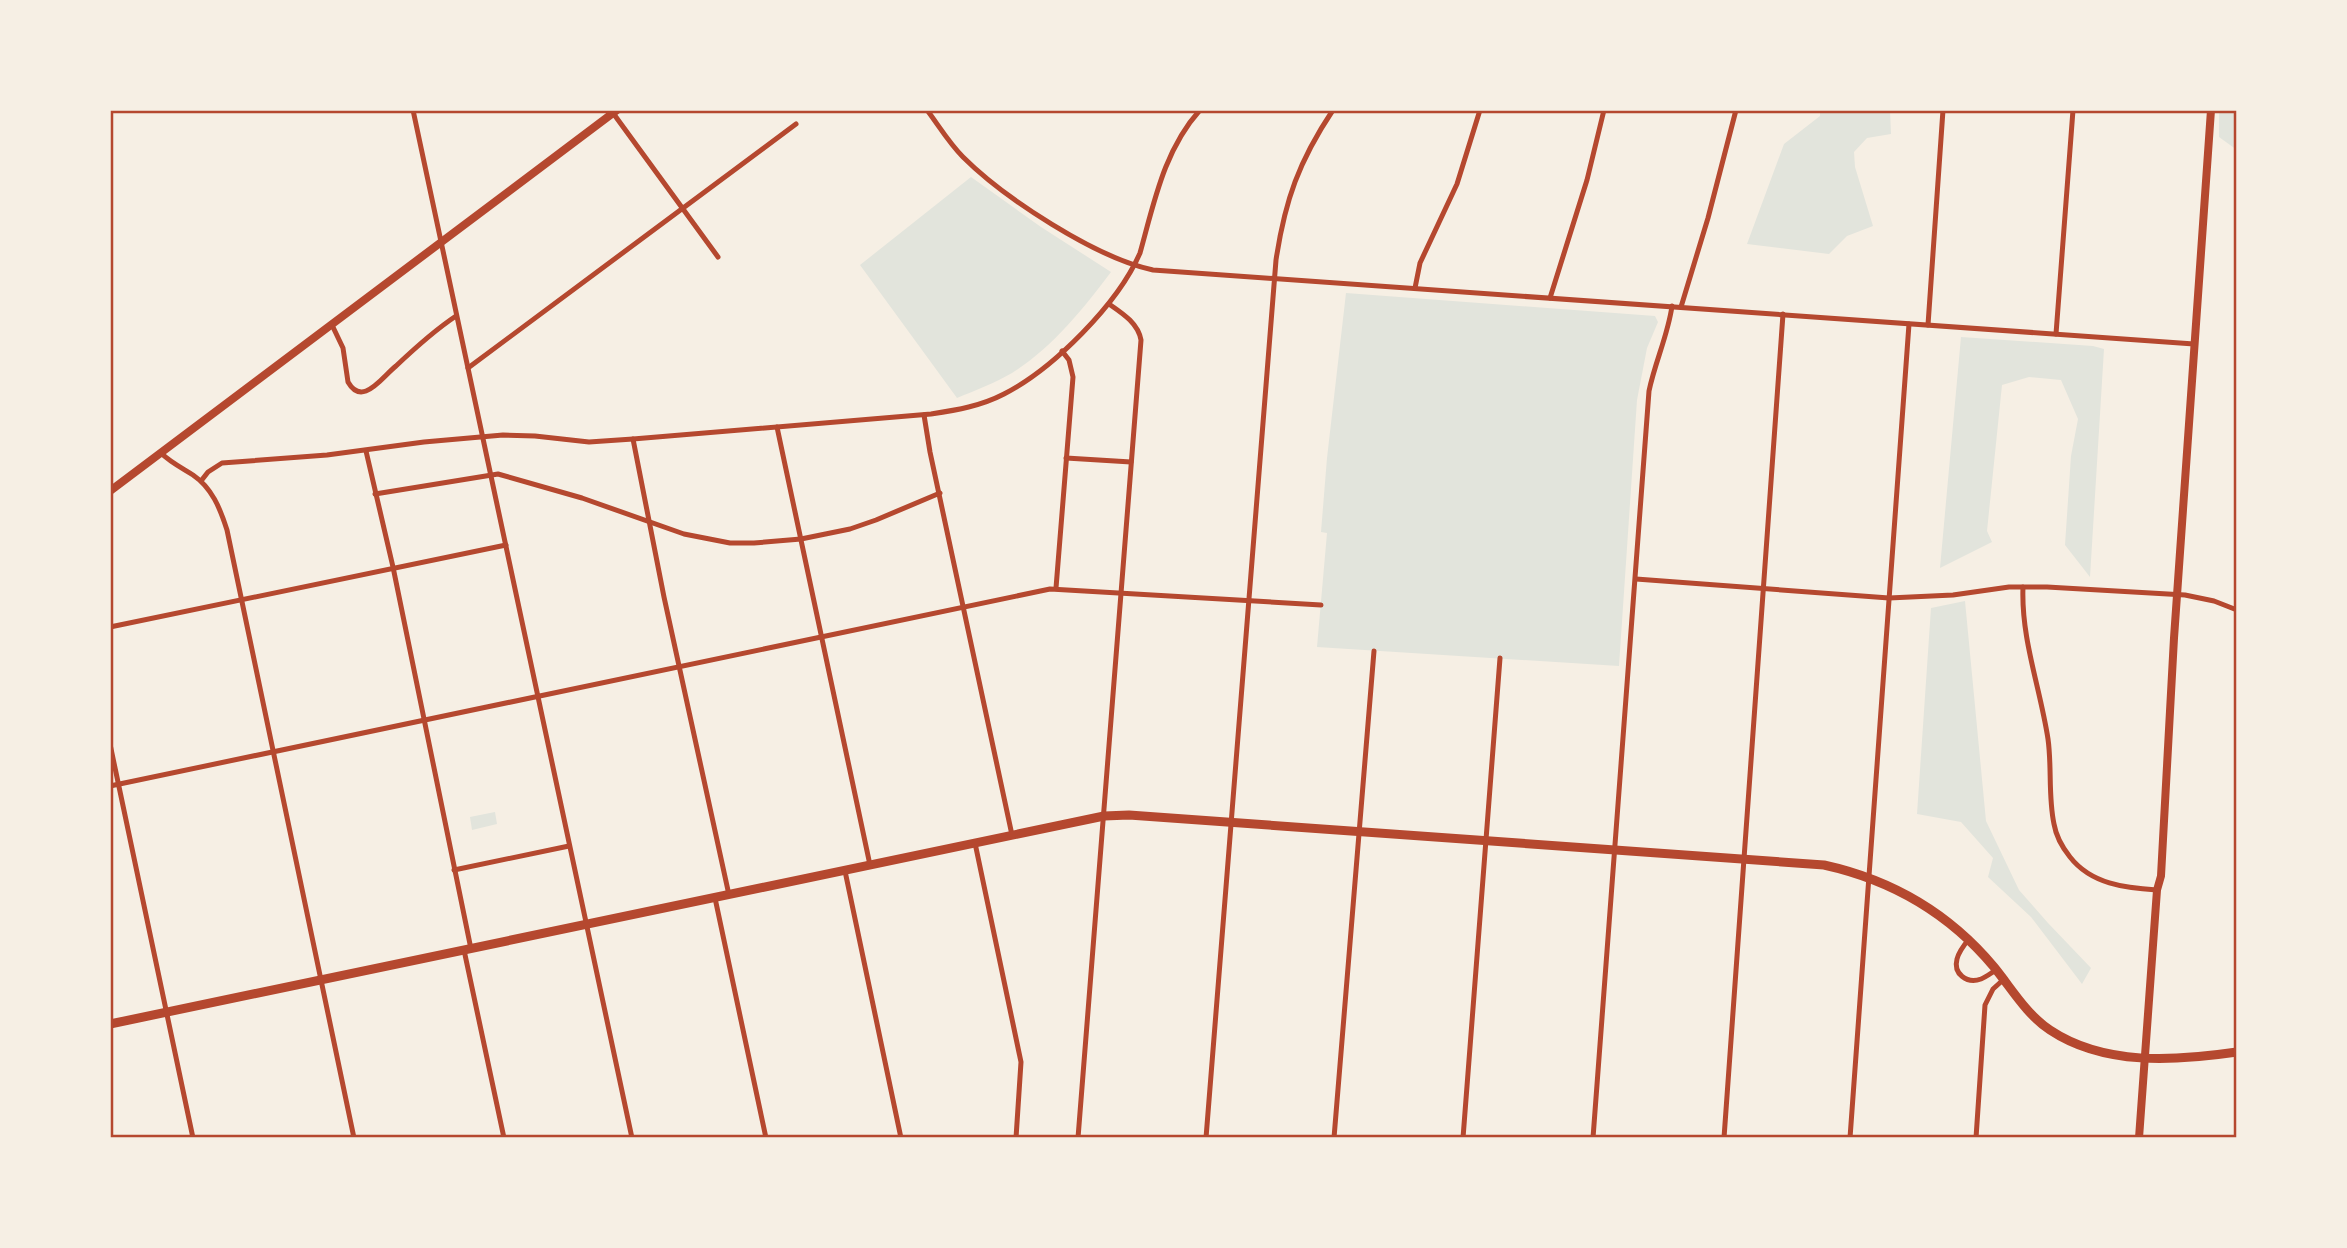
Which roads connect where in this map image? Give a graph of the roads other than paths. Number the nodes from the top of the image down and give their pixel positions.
1 (413, 110) edge
2 (927, 110) edge
3 (1200, 110) edge
4 (1333, 110) edge
5 (1480, 110) edge
6 (1604, 110) edge
7 (1736, 110) edge
8 (1943, 110) edge
9 (2073, 110) edge
10 (2211, 110) edge
11 (615, 112) edge
12 (796, 124) dead end
13 (683, 208) junction
14 (441, 242) junction
15 (718, 257) dead end
16 (1134, 265) junction
17 (1274, 278) junction
18 (1415, 288) junction
19 (1550, 298) junction
20 (1109, 304) junction
21 (1672, 306) junction
22 (1681, 307) junction
23 (1783, 314) junction
24 (456, 316) junction
25 (1909, 324) junction
26 (332, 325) junction
27 (1927, 325) junction
28 (2056, 334) junction
29 (2194, 344) junction
30 (1062, 351) junction
31 (468, 368) junction
32 (925, 415) junction
33 (777, 427) junction
34 (483, 437) junction
35 (633, 439) junction
36 (366, 451) junction
37 (161, 453) junction
38 (1066, 458) junction
39 (1131, 462) junction
40 (491, 474) junction
41 (201, 481) junction
42 (110, 491) edge
43 (940, 493) junction
44 (375, 494) junction
45 (649, 522) junction
46 (801, 539) junction
47 (506, 545) junction
48 (393, 567) junction
49 (1636, 579) junction
50 (2023, 587) junction
51 (1056, 588) junction
52 (1763, 588) junction
53 (1120, 592) junction
54 (2177, 595) junction
55 (1889, 598) junction
56 (241, 600) junction
57 (1248, 600) junction
58 (1321, 605) dead end
59 (963, 608) junction
60 (2237, 610) edge
61 (110, 627) edge
62 (821, 638) junction
63 (1374, 651) dead end
64 (1500, 657) dead end
65 (680, 667) junction
66 (537, 697) junction
67 (423, 721) junction
68 (110, 744) edge
69 (273, 752) junction
70 (119, 784) junction
71 (110, 786) edge
72 (1104, 816) junction
73 (1231, 822) junction
74 (1359, 830) junction
75 (1012, 835) junction
76 (1487, 839) junction
77 (975, 843) junction
78 (569, 846) junction
79 (1615, 848) junction
80 (1744, 858) junction
81 (870, 865) junction
82 (454, 870) junction
83 (845, 871) junction
84 (1868, 877) junction
85 (2157, 890) junction
86 (729, 895) junction
87 (715, 898) junction
88 (586, 925) junction
89 (1969, 939) junction
90 (468, 949) junction
91 (1996, 970) junction
92 (322, 980) junction
93 (2003, 980) junction
94 (167, 1012) junction
95 (110, 1024) edge
96 (2237, 1052) edge
97 (2144, 1058) junction
98 (193, 1138) edge
99 (354, 1138) edge
100 (504, 1138) edge
101 (632, 1138) edge
102 (766, 1138) edge
103 (901, 1138) edge
104 (1016, 1138) edge
105 (1078, 1138) edge
106 (1206, 1138) edge
107 (1334, 1138) edge
108 (1463, 1138) edge
109 (1593, 1138) edge
110 (1724, 1138) edge
111 (1850, 1138) edge
112 (1976, 1138) edge
113 (2139, 1138) edge

1 - 14 street
2 - 16 street
3 - 16 street
4 - 17 street
5 - 18 street
6 - 19 street
7 - 22 street
8 - 27 street
9 - 28 street
10 - 29 main road
11 - 13 street
11 - 14 main road
12 - 13 street
13 - 15 street
13 - 31 street
14 - 24 street
14 - 26 main road
16 - 17 street
16 - 20 street
17 - 18 street
17 - 57 street
18 - 19 street
19 - 21 street
20 - 30 street
20 - 39 street
21 - 22 street
21 - 49 street
22 - 23 street
23 - 25 street
23 - 52 street
24 - 26 street
24 - 31 street
25 - 27 street
25 - 55 street
26 - 37 main road
27 - 28 street
28 - 29 street
29 - 54 main road
30 - 32 street
30 - 38 street
31 - 34 street
32 - 33 street
32 - 43 street
33 - 35 street
33 - 46 street
34 - 35 street
34 - 36 street
34 - 40 street
35 - 45 street
36 - 41 street
36 - 44 street
37 - 41 street
37 - 42 main road
38 - 39 street
38 - 51 street
39 - 53 street
40 - 44 street
40 - 45 street
40 - 47 street
41 - 56 street
43 - 46 street
43 - 59 street
44 - 48 street
45 - 46 street
45 - 65 street
46 - 62 street
47 - 48 street
47 - 66 street
48 - 56 street
48 - 67 street
49 - 52 street
49 - 79 street
50 - 54 street
50 - 55 street
50 - 85 street
51 - 53 street
51 - 59 street
52 - 55 street
52 - 80 street
53 - 57 street
53 - 72 street
54 - 60 street
54 - 85 main road
55 - 84 street
56 - 61 street
56 - 69 street
57 - 58 street
57 - 73 street
59 - 62 street
59 - 75 street
62 - 65 street
62 - 81 street
63 - 74 street
64 - 76 street
65 - 66 street
65 - 86 street
66 - 67 street
66 - 78 street
67 - 69 street
67 - 82 street
68 - 70 street
69 - 70 street
69 - 92 street
70 - 71 street
70 - 94 street
72 - 73 main road
72 - 75 main road
72 - 105 street
73 - 74 main road
73 - 106 street
74 - 76 main road
74 - 107 street
75 - 77 main road
76 - 79 main road
76 - 108 street
77 - 81 main road
77 - 104 street
78 - 82 street
78 - 88 street
79 - 80 main road
79 - 109 street
80 - 84 main road
80 - 110 street
81 - 83 main road
82 - 90 street
83 - 86 main road
83 - 103 street
84 - 89 main road
84 - 111 street
85 - 97 main road
86 - 87 main road
87 - 88 main road
87 - 102 street
88 - 90 main road
88 - 101 street
89 - 91 main road
89 - 91 street
90 - 92 main road
90 - 100 street
91 - 93 main road
92 - 94 main road
92 - 99 street
93 - 97 main road
93 - 112 street
94 - 95 main road
94 - 98 street
96 - 97 main road
97 - 113 main road

